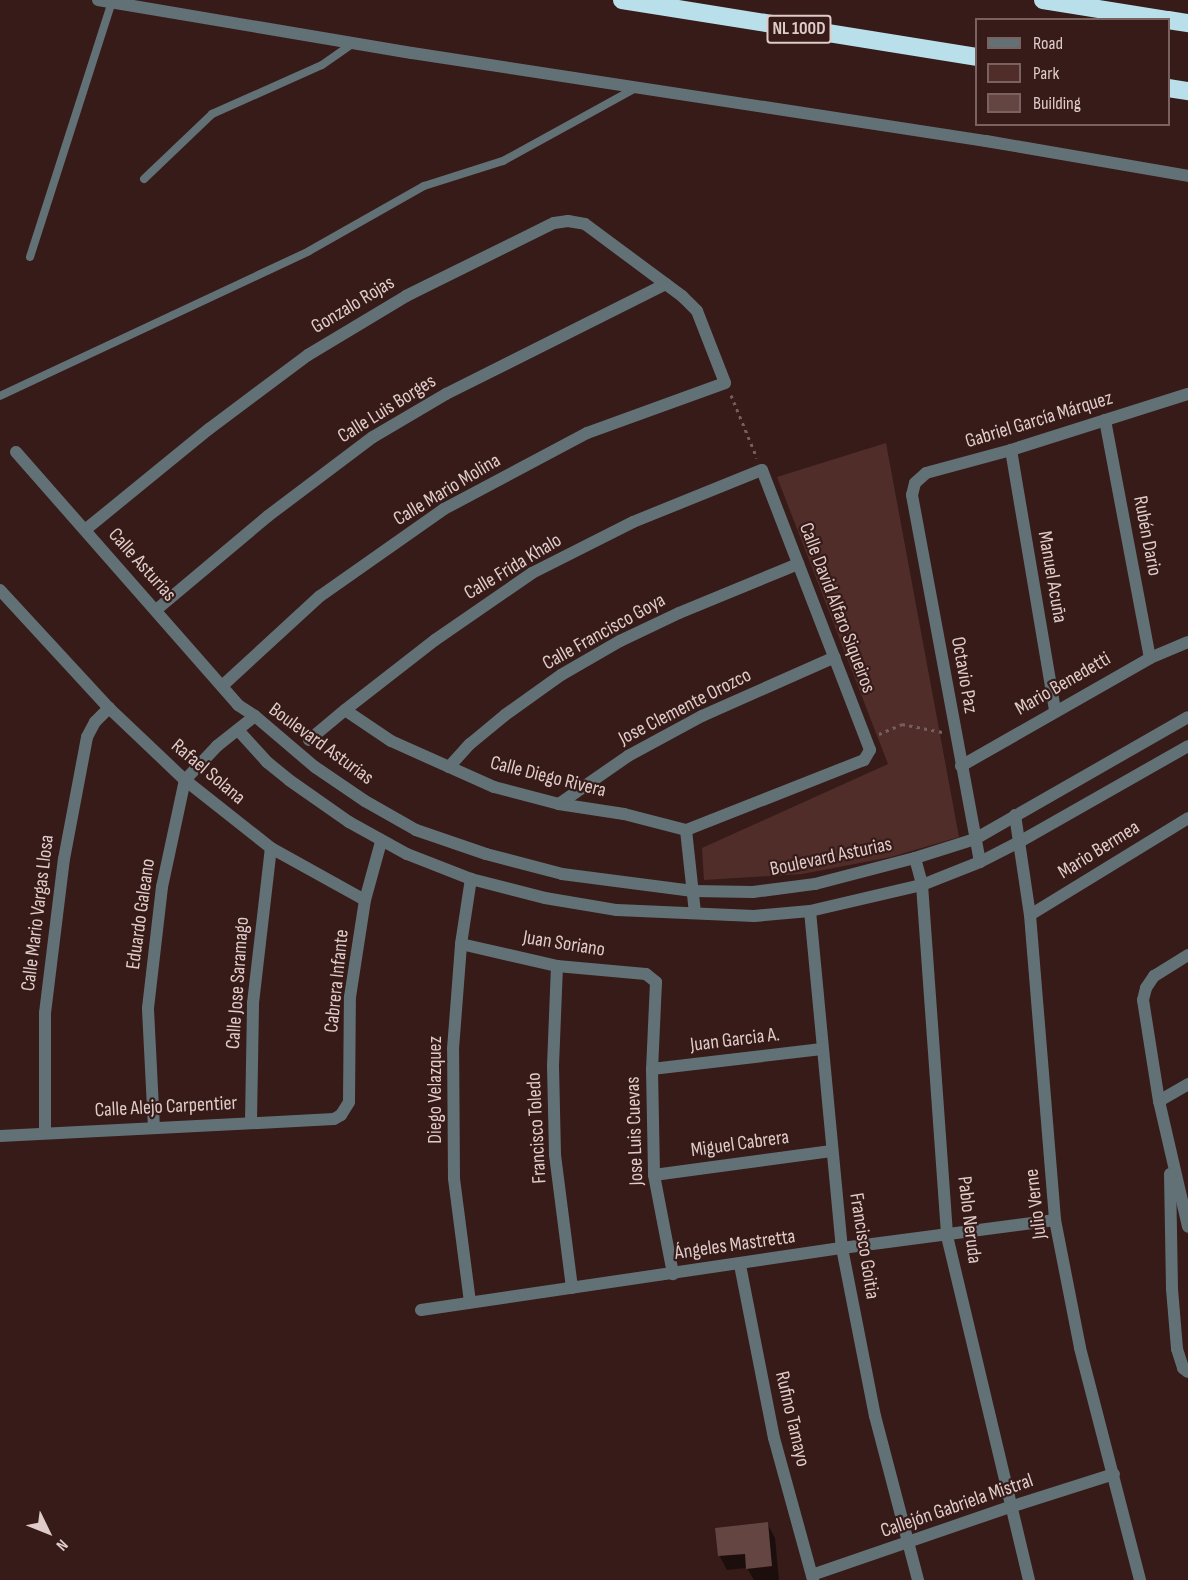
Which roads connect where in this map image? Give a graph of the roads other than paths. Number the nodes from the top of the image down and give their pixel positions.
1 (98, 0) edge
2 (622, 0) edge
3 (1043, 0) edge
4 (112, 2) junction
5 (1155, 18) edge
6 (1170, 20) edge
7 (1188, 23) edge
8 (354, 43) junction
9 (975, 57) edge
10 (637, 88) junction
11 (1170, 88) edge
12 (1188, 91) edge
13 (1188, 176) edge
14 (144, 179) dead end
15 (30, 257) dead end
16 (666, 284) junction
17 (725, 383) joint
18 (1188, 394) edge
19 (0, 396) edge
20 (1105, 420) junction
21 (1011, 450) junction
22 (16, 452) dead end
23 (762, 470) joint
24 (912, 495) joint
25 (85, 530) junction
26 (798, 564) junction
27 (0, 590) edge
28 (156, 609) junction
29 (1188, 642) edge
30 (835, 657) junction
31 (1150, 658) junction
32 (222, 686) junction
33 (238, 705) junction
34 (109, 708) junction
35 (345, 710) junction
36 (1055, 711) junction
37 (255, 716) junction
38 (1188, 717) edge
39 (238, 730) junction
40 (309, 740) dead end
41 (1188, 746) edge
42 (961, 766) junction
43 (449, 767) junction
44 (185, 780) junction
45 (559, 804) junction
46 (1015, 815) junction
47 (1188, 818) edge
48 (686, 830) junction
49 (975, 839) junction
50 (1021, 841) junction
51 (381, 842) junction
52 (270, 848) junction
53 (915, 858) junction
54 (980, 862) junction
55 (471, 879) junction
56 (922, 885) junction
57 (693, 891) junction
58 (365, 900) junction
59 (810, 912) junction
60 (695, 913) junction
61 (1030, 915) junction
62 (461, 944) junction
63 (1188, 955) edge
64 (557, 966) junction
65 (657, 985) joint
66 (822, 1049) junction
67 (652, 1069) junction
68 (1188, 1084) edge
69 (1159, 1101) junction
70 (334, 1119) joint
71 (251, 1121) junction
72 (154, 1128) junction
73 (45, 1133) junction
74 (0, 1136) edge
75 (1170, 1149) junction
76 (831, 1151) junction
77 (654, 1175) junction
78 (1056, 1220) junction
79 (1188, 1227) edge
80 (947, 1236) junction
81 (842, 1248) junction
82 (740, 1265) junction
83 (673, 1274) junction
84 (572, 1288) junction
85 (470, 1302) junction
86 (421, 1310) dead end
87 (1188, 1372) edge
88 (1114, 1474) junction
89 (1010, 1507) junction
90 (910, 1544) junction
91 (813, 1578) edge
92 (918, 1580) edge
93 (1029, 1580) edge
94 (1140, 1580) edge

1 - 4 street
2 - 9 highway, NL 100D
3 - 5 highway
4 - 8 street
4 - 15 lane
6 - 7 highway
8 - 10 street
8 - 14 lane
10 - 13 street
10 - 19 lane
11 - 12 highway
16 - 17 street, Gonzalo Rojas
16 - 25 street, Gonzalo Rojas
16 - 28 street, Calle Luis Borges
17 - 32 street, Calle Mario Molina
18 - 20 street, Gabriel García Márquez
20 - 21 street, Gabriel García Márquez
20 - 31 street, Rubén Dario
21 - 24 street, Gabriel García Márquez
21 - 36 street, Manuel Acuña
22 - 25 street, Calle Asturias
23 - 26 street, Calle David Alfaro Siqueiros
23 - 35 street, Calle Frida Khalo
24 - 42 street, Octavio Paz
25 - 28 street, Calle Asturias
26 - 30 street, Calle David Alfaro Siqueiros
26 - 43 street, Calle Francisco Goya
27 - 34 street, Rafael Solana
28 - 32 street, Calle Asturias
29 - 31 street, Mario Benedetti
30 - 45 street, Jose Clemente Orozco
30 - 48 street, Calle David Alfaro Siqueiros
31 - 36 street, Mario Benedetti
32 - 33 street, Calle Asturias
33 - 37 street, Calle Asturias
33 - 39 street
34 - 44 street, Rafael Solana
34 - 73 street, Calle Mario Vargas Llosa
35 - 40 street, Calle Frida Khalo
35 - 43 street, Calle Diego Rivera
36 - 42 street, Mario Benedetti
37 - 39 street, Boulevard Asturias
37 - 57 street, Boulevard Asturias
38 - 46 street, Boulevard Asturias
39 - 44 street
39 - 51 street, Boulevard Asturias
41 - 50 street, Boulevard Asturias
42 - 49 street, Octavio Paz
43 - 45 street, Calle Diego Rivera
44 - 52 street, Rafael Solana
44 - 72 street, Eduardo Galeano
45 - 48 street, Calle Diego Rivera
46 - 49 street, Boulevard Asturias
46 - 50 street, Julio Verne
47 - 61 street, Mario Bermea
48 - 57 street
49 - 53 street, Boulevard Asturias
49 - 54 street, Octavio Paz
50 - 54 street, Boulevard Asturias
50 - 61 street, Julio Verne
51 - 55 street, Boulevard Asturias
51 - 58 street, Cabrera Infante
52 - 58 street, Rafael Solana
52 - 71 street, Calle Jose Saramago
53 - 56 street, Pablo Neruda
53 - 57 street, Boulevard Asturias
54 - 56 street, Boulevard Asturias
55 - 60 street, Boulevard Asturias
55 - 62 street, Diego Velazquez
56 - 59 street, Boulevard Asturias
56 - 80 street, Pablo Neruda
57 - 60 street
58 - 70 street, Cabrera Infante
59 - 60 street, Boulevard Asturias
59 - 66 street, Francisco Goitia
61 - 78 street, Julio Verne
62 - 64 street, Juan Soriano
62 - 85 street, Diego Velazquez
63 - 69 street
64 - 65 street, Juan Soriano
64 - 84 street, Francisco Toledo
65 - 67 street, Jose Luis Cuevas
66 - 67 street, Juan Garcia A.
66 - 76 street, Francisco Goitia
67 - 77 street, Jose Luis Cuevas
68 - 69 street
69 - 75 street
70 - 71 street, Calle Alejo Carpentier
71 - 72 street, Calle Alejo Carpentier
72 - 73 street, Calle Alejo Carpentier
73 - 74 street, Calle Alejo Carpentier
75 - 79 street
75 - 87 street
76 - 77 street, Miguel Cabrera
76 - 81 street, Francisco Goitia
77 - 83 street, Jose Luis Cuevas
78 - 80 street, Ángeles Mastretta
78 - 88 street, Julio Verne
80 - 81 street, Ángeles Mastretta
80 - 89 street, Pablo Neruda
81 - 82 street, Ángeles Mastretta
81 - 90 street, Francisco Goitia
82 - 83 street, Ángeles Mastretta
82 - 91 street, Rufino Tamayo
83 - 84 street, Ángeles Mastretta
84 - 85 street, Ángeles Mastretta
85 - 86 street, Ángeles Mastretta
88 - 89 street, Callejón Gabriela Mistral
88 - 94 street, Julio Verne
89 - 90 street, Callejón Gabriela Mistral
89 - 93 street, Pablo Neruda
90 - 91 street, Callejón Gabriela Mistral
90 - 92 street, Francisco Goitia

